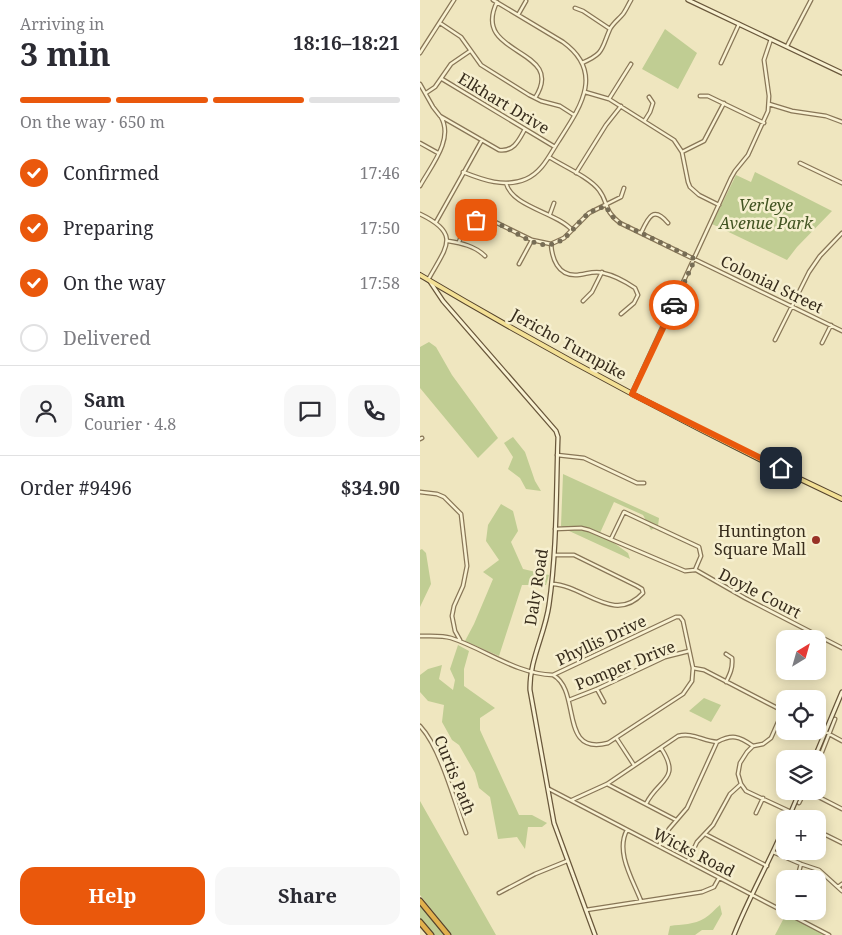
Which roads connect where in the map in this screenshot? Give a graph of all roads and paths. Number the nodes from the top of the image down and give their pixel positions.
1 (447, 0) edge
2 (493, 0) edge
3 (631, 0) edge
4 (688, 0) edge
5 (811, 0) edge
6 (453, 1) edge
7 (526, 1) dead end
8 (497, 2) junction
9 (575, 8) dead end
10 (518, 15) junction
11 (440, 23) junction
12 (739, 24) junction
13 (610, 29) junction
14 (771, 39) junction
15 (787, 46) junction
16 (470, 50) junction
17 (420, 53) edge
18 (721, 63) dead end
19 (582, 64) junction
20 (631, 64) dead end
21 (842, 73) edge
22 (442, 79) junction
23 (420, 84) edge
24 (585, 92) junction
25 (426, 93) junction
26 (700, 96) dead end
27 (535, 98) junction
28 (649, 98) dead end
29 (609, 99) junction
30 (724, 103) junction
31 (769, 104) junction
32 (621, 106) junction
33 (440, 116) junction
34 (574, 116) junction
35 (645, 120) junction
36 (842, 122) edge
37 (764, 123) junction
38 (525, 129) junction
39 (482, 140) junction
40 (420, 143) edge
41 (555, 147) junction
42 (682, 152) junction
43 (438, 153) junction
44 (549, 157) junction
45 (800, 163) dead end
46 (463, 172) junction
47 (576, 173) junction
48 (506, 183) junction
49 (842, 183) edge
50 (420, 186) edge
51 (624, 188) dead end
52 (554, 203) dead end
53 (719, 205) junction
54 (606, 206) junction
55 (420, 214) edge
56 (550, 214) junction
57 (436, 222) junction
58 (668, 223) dead end
59 (572, 230) junction
60 (641, 233) junction
61 (842, 233) edge
62 (532, 240) junction
63 (448, 241) junction
64 (459, 242) junction
65 (551, 244) junction
66 (485, 256) dead end
67 (695, 259) junction
68 (519, 264) dead end
69 (602, 272) junction
70 (420, 275) edge
71 (428, 280) junction
72 (583, 301) dead end
73 (792, 306) junction
74 (622, 314) dead end
75 (831, 325) junction
76 (842, 331) edge
77 (775, 340) dead end
78 (822, 343) dead end
79 (632, 394) junction
80 (557, 455) junction
81 (644, 483) dead end
82 (420, 492) edge
83 (842, 499) edge
84 (556, 529) junction
85 (611, 539) junction
86 (555, 555) junction
87 (695, 570) junction
88 (552, 584) junction
89 (420, 636) edge
90 (460, 642) junction
91 (842, 648) edge
92 (689, 650) junction
93 (726, 654) dead end
94 (693, 668) junction
95 (531, 671) junction
96 (553, 675) junction
97 (726, 682) junction
98 (597, 689) junction
99 (842, 692) edge
100 (568, 700) junction
101 (604, 702) dead end
102 (776, 708) edge
103 (835, 719) dead end
104 (420, 726) edge
105 (776, 728) edge
106 (826, 730) edge
107 (826, 732) edge
108 (829, 734) junction
109 (617, 739) junction
110 (842, 741) edge
111 (717, 742) junction
112 (753, 746) junction
113 (661, 748) junction
114 (823, 750) edge
115 (634, 765) junction
116 (607, 784) junction
117 (741, 784) junction
118 (548, 789) junction
119 (762, 798) junction
120 (572, 800) junction
121 (801, 800) edge
122 (824, 800) edge
123 (799, 803) dead end
124 (646, 804) junction
125 (842, 809) edge
126 (787, 810) edge
127 (756, 812) dead end
128 (676, 820) junction
129 (627, 830) junction
130 (466, 833) dead end
131 (705, 834) junction
132 (826, 835) edge
133 (842, 843) edge
134 (776, 845) edge
135 (659, 846) junction
136 (773, 852) junction
137 (567, 861) junction
138 (688, 861) junction
139 (801, 864) junction
140 (767, 866) junction
141 (799, 870) edge
142 (719, 877) junction
143 (842, 884) edge
144 (838, 887) junction
145 (842, 892) edge
146 (499, 893) dead end
147 (752, 894) junction
148 (420, 901) edge
149 (641, 902) junction
150 (586, 910) junction
151 (420, 922) edge
152 (431, 935) edge
153 (448, 935) edge
154 (595, 935) edge
155 (734, 935) edge
156 (829, 935) edge

1 - 6 street
2 - 8 street
3 - 13 street
4 - 12 street
5 - 15 street
6 - 11 street
7 - 10 street
8 - 10 street
8 - 27 street
9 - 13 street
10 - 19 street
11 - 16 street
11 - 17 street
12 - 14 street
12 - 18 street
13 - 19 street
14 - 15 street
14 - 31 street
15 - 21 street
16 - 22 street
16 - 27 street
19 - 24 street
20 - 29 street
22 - 25 street
22 - 38 street, Elkhart Drive
23 - 25 street
24 - 29 street
24 - 34 street
25 - 33 street
26 - 30 street
27 - 34 street
28 - 35 street
29 - 32 street
30 - 37 street
30 - 42 street
31 - 36 street
31 - 37 street
32 - 35 street
32 - 47 street
33 - 39 street
33 - 43 street
34 - 41 street
35 - 42 street
37 - 53 street
38 - 39 street
38 - 41 street, Elkhart Drive
39 - 46 street
40 - 43 street
41 - 44 street
42 - 53 street
43 - 50 street
44 - 47 street, Colonial Street
44 - 48 street
45 - 49 street
46 - 48 street
46 - 57 street
47 - 54 street, Colonial Street
48 - 56 street
51 - 54 street
52 - 56 street
53 - 67 street
54 - 59 street
54 - 60 street, Colonial Street
55 - 57 street
56 - 59 street
57 - 63 street
58 - 60 street
59 - 65 street
60 - 67 street, Colonial Street
61 - 73 street
62 - 64 street
62 - 65 street
62 - 68 street
63 - 64 street
63 - 71 street
64 - 66 street
65 - 69 street
67 - 73 street, Colonial Street
67 - 79 street
69 - 72 street
69 - 74 street
70 - 71 main road, Jericho Turnpike
71 - 79 main road, Jericho Turnpike
71 - 80 street, Daly Road
73 - 75 street, Colonial Street
73 - 77 street
75 - 76 street, Colonial Street
75 - 78 street
79 - 83 main road, Jericho Turnpike
80 - 81 street
80 - 84 street, Daly Road
82 - 90 street
84 - 85 street, Doyle Court
84 - 86 street, Daly Road
85 - 87 street, Doyle Court
85 - 87 street
86 - 88 street, Daly Road
86 - 88 street
87 - 91 street, Doyle Court
88 - 95 street, Daly Road
89 - 90 street, Phyllis Drive
90 - 95 street, Phyllis Drive
92 - 94 street
92 - 96 street, Phyllis Drive
92 - 98 street, Pomper Drive
93 - 97 street
94 - 97 street
94 - 109 street
95 - 96 street, Phyllis Drive
95 - 118 street, Daly Road
96 - 100 street
97 - 102 street
98 - 100 street, Pomper Drive
98 - 101 street
99 - 106 street
100 - 109 street
103 - 108 street
104 - 130 street, Curtis Path
105 - 112 street
107 - 108 street
108 - 110 street
108 - 114 street
109 - 115 street
111 - 112 street
111 - 113 street
111 - 128 street
112 - 117 street
113 - 115 street
113 - 124 street
115 - 116 street
116 - 120 street
116 - 124 street
117 - 119 street
117 - 131 street
118 - 120 street, Wicks Road
118 - 137 street, Daly Road
119 - 126 street
119 - 127 street
120 - 129 street, Wicks Road
121 - 123 street
122 - 125 street
124 - 128 street
128 - 135 street
129 - 135 street, Wicks Road
129 - 149 street
131 - 138 street
131 - 140 street
132 - 133 street
134 - 136 street
135 - 138 street, Wicks Road
136 - 139 street
136 - 140 street
137 - 146 street
137 - 150 street, Daly Road
138 - 142 street, Wicks Road
139 - 141 street
139 - 144 street
140 - 147 street
142 - 147 street, Wicks Road
142 - 149 street
143 - 144 street
144 - 145 street
147 - 155 street
147 - 156 street, Wicks Road
148 - 153 highway
149 - 150 street
150 - 154 street, Daly Road
151 - 152 highway

